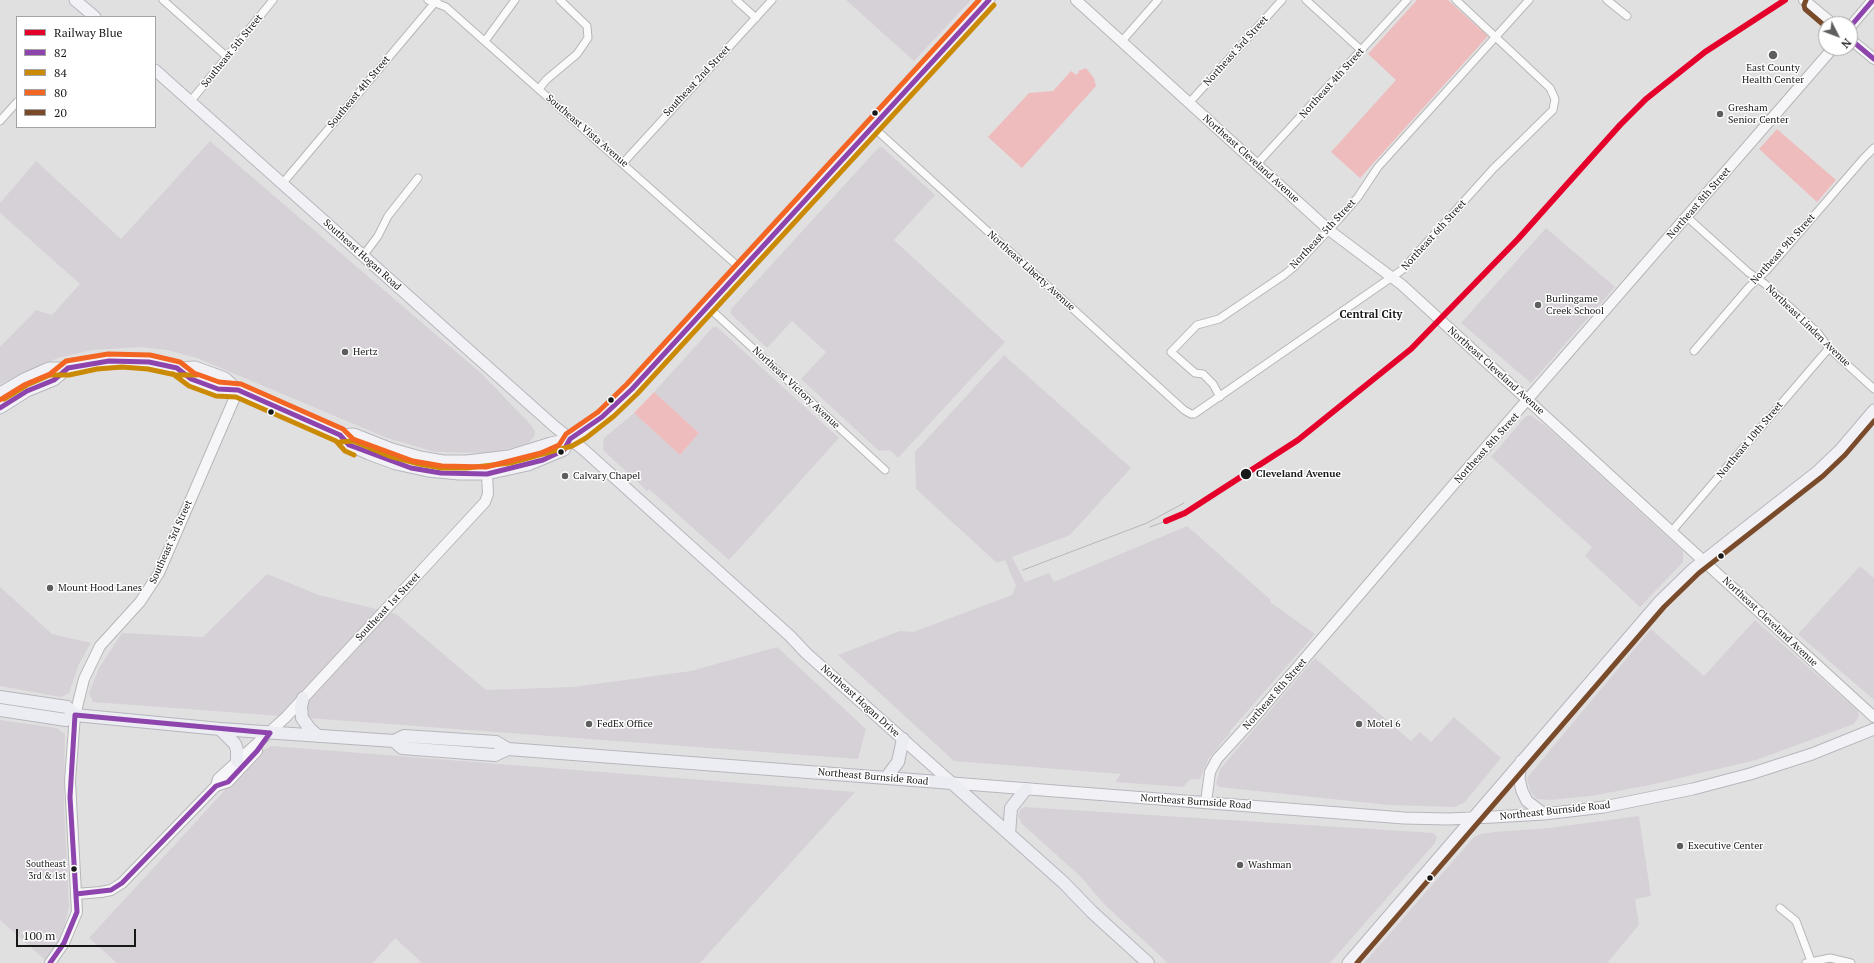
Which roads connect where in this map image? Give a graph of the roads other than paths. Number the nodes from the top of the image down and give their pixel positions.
1 (75, 0) edge
2 (163, 0) edge
3 (273, 0) edge
4 (515, 0) edge
5 (560, 0) edge
6 (736, 0) edge
7 (772, 0) edge
8 (989, 0) edge
9 (1076, 0) edge
10 (1158, 0) edge
11 (1282, 0) edge
12 (1306, 0) edge
13 (1407, 0) edge
14 (1456, 0) edge
15 (1529, 0) edge
16 (1607, 0) edge
17 (1804, 0) edge
18 (1874, 0) edge
19 (433, 1) edge
20 (94, 16) edge
21 (1627, 16) dead end
22 (1823, 16) edge
23 (756, 18) junction
24 (1858, 18) edge
25 (1497, 36) junction
26 (485, 41) junction
27 (1122, 41) junction
28 (1858, 46) edge
29 (1362, 50) junction
30 (226, 56) junction
31 (1827, 56) edge
32 (1874, 60) edge
33 (156, 71) edge
34 (539, 89) junction
35 (190, 102) junction
36 (16, 103) edge
37 (1189, 103) junction
38 (0, 121) edge
39 (872, 126) junction
40 (1874, 148) edge
41 (622, 163) junction
42 (1256, 165) junction
43 (418, 178) dead end
44 (282, 184) junction
45 (1687, 217) junction
46 (1329, 230) junction
47 (363, 256) junction
48 (741, 269) junction
49 (1392, 277) junction
50 (1757, 279) junction
51 (707, 306) junction
52 (1829, 348) junction
53 (1694, 351) dead end
54 (68, 368) junction
55 (1874, 389) edge
56 (238, 390) junction
57 (0, 393) edge
58 (1220, 397) junction
59 (1529, 400) junction
60 (0, 408) edge
61 (1874, 410) edge
62 (1190, 414) joint
63 (340, 435) junction
64 (570, 439) junction
65 (443, 461) junction
66 (885, 470) dead end
67 (441, 473) junction
68 (487, 474) junction
69 (1672, 532) junction
70 (1704, 561) junction
71 (0, 697) edge
72 (303, 698) junction
73 (0, 710) edge
74 (75, 715) junction
75 (1874, 717) edge
76 (220, 729) junction
77 (1874, 729) edge
78 (270, 733) junction
79 (318, 736) junction
80 (903, 739) junction
81 (474, 740) junction
82 (394, 741) junction
83 (508, 749) junction
84 (420, 750) junction
85 (1521, 760) junction
86 (237, 761) junction
87 (886, 778) junction
88 (952, 783) junction
89 (216, 786) junction
90 (1026, 789) junction
91 (1206, 802) junction
92 (1544, 814) junction
93 (1471, 818) junction
94 (1009, 834) junction
95 (76, 894) junction
96 (1780, 908) dead end
97 (1808, 962) edge
98 (50, 963) edge
99 (1148, 963) edge
100 (1348, 963) edge
101 (1851, 963) edge

1 - 20 main road
2 - 30 street
3 - 30 street, Southeast 5th Street
4 - 26 street
5 - 34 street
6 - 23 street
7 - 23 street, Southeast 2nd Street
8 - 39 main road
9 - 27 street, Northeast Cleveland Avenue
10 - 27 street
11 - 37 street, Northeast 3rd Street
12 - 29 street
13 - 29 street, Northeast 4th Street
14 - 25 street
15 - 25 street, Northeast 5th Street
16 - 21 street
17 - 22 street
18 - 24 street
19 - 26 street, Southeast Vista Avenue
19 - 44 street, Southeast 4th Street
23 - 41 street, Southeast 2nd Street
25 - 46 street, Northeast 5th Street
25 - 49 street, Northeast 6th Street
26 - 34 street, Southeast Vista Avenue
27 - 37 street, Northeast Cleveland Avenue
28 - 32 street
29 - 42 street, Northeast 4th Street
30 - 35 street, Southeast 5th Street
31 - 45 street, Northeast 8th Street
33 - 35 main road, Southeast Hogan Road
34 - 41 street, Southeast Vista Avenue
35 - 44 main road, Southeast Hogan Road
36 - 38 street
37 - 42 street, Northeast Cleveland Avenue
39 - 48 main road
39 - 62 street, Northeast Liberty Avenue
40 - 50 street, Northeast 9th Street
41 - 48 street, Southeast Vista Avenue
42 - 46 street, Northeast Cleveland Avenue
43 - 47 street
44 - 47 main road, Southeast Hogan Road
45 - 50 street, Northeast Linden Avenue
45 - 59 street, Northeast 8th Street
46 - 49 street, Northeast Cleveland Avenue
46 - 58 street, Northeast 5th Street
47 - 64 main road, Southeast Hogan Road
48 - 51 main road
49 - 58 street, Northeast 6th Street
49 - 59 street, Northeast Cleveland Avenue
50 - 52 street, Northeast Linden Avenue
50 - 53 street, Northeast 9th Street
51 - 64 main road
51 - 66 street, Northeast Victory Avenue
52 - 55 street, Northeast Linden Avenue
52 - 69 street, Northeast 10th Street
54 - 56 main road
54 - 57 main road
54 - 60 main road
56 - 63 main road
56 - 74 street, Southeast 3rd Street
58 - 62 street, Northeast 6th Street
59 - 69 street, Northeast Cleveland Avenue
59 - 91 street, Northeast 8th Street
61 - 70 main road
63 - 65 main road
63 - 67 main road
64 - 65 main road
64 - 68 main road
64 - 80 main road, Northeast Hogan Drive
65 - 67 main road
67 - 68 main road
68 - 72 street, Southeast 1st Street
69 - 70 street, Northeast Cleveland Avenue
70 - 75 street, Northeast Cleveland Avenue
70 - 85 main road
71 - 74 highway
72 - 78 street, Southeast 1st Street
72 - 79 highway
73 - 74 highway
74 - 76 highway, Northeast Burnside Road
74 - 95 street, Southeast 3rd Street
76 - 78 highway, Northeast Burnside Road
76 - 86 highway
77 - 92 main road, Northeast Burnside Road
78 - 79 highway, Northeast Burnside Road
78 - 86 street, Southeast 1st Street
78 - 89 street, Southeast 1st Street
79 - 82 highway, Northeast Burnside Road
80 - 87 highway
80 - 88 main road, Northeast Hogan Drive
81 - 82 highway, Northeast Burnside Road
81 - 83 highway, Northeast Burnside Road
81 - 84 highway
82 - 84 highway, Northeast Burnside Road
83 - 84 highway, Northeast Burnside Road
83 - 87 highway, Northeast Burnside Road
85 - 92 main road
85 - 93 main road
86 - 89 street, Southeast 1st Street
87 - 88 highway, Northeast Burnside Road
88 - 90 main road, Northeast Burnside Road
88 - 94 highway, Northeast Hogan Drive
89 - 95 street, Southeast 1st Street
90 - 91 main road, Northeast Burnside Road
90 - 94 highway
91 - 93 main road, Northeast Burnside Road
92 - 93 main road, Northeast Burnside Road
93 - 100 main road
94 - 99 highway, Northeast Hogan Drive
95 - 98 street
96 - 97 street
97 - 101 street

